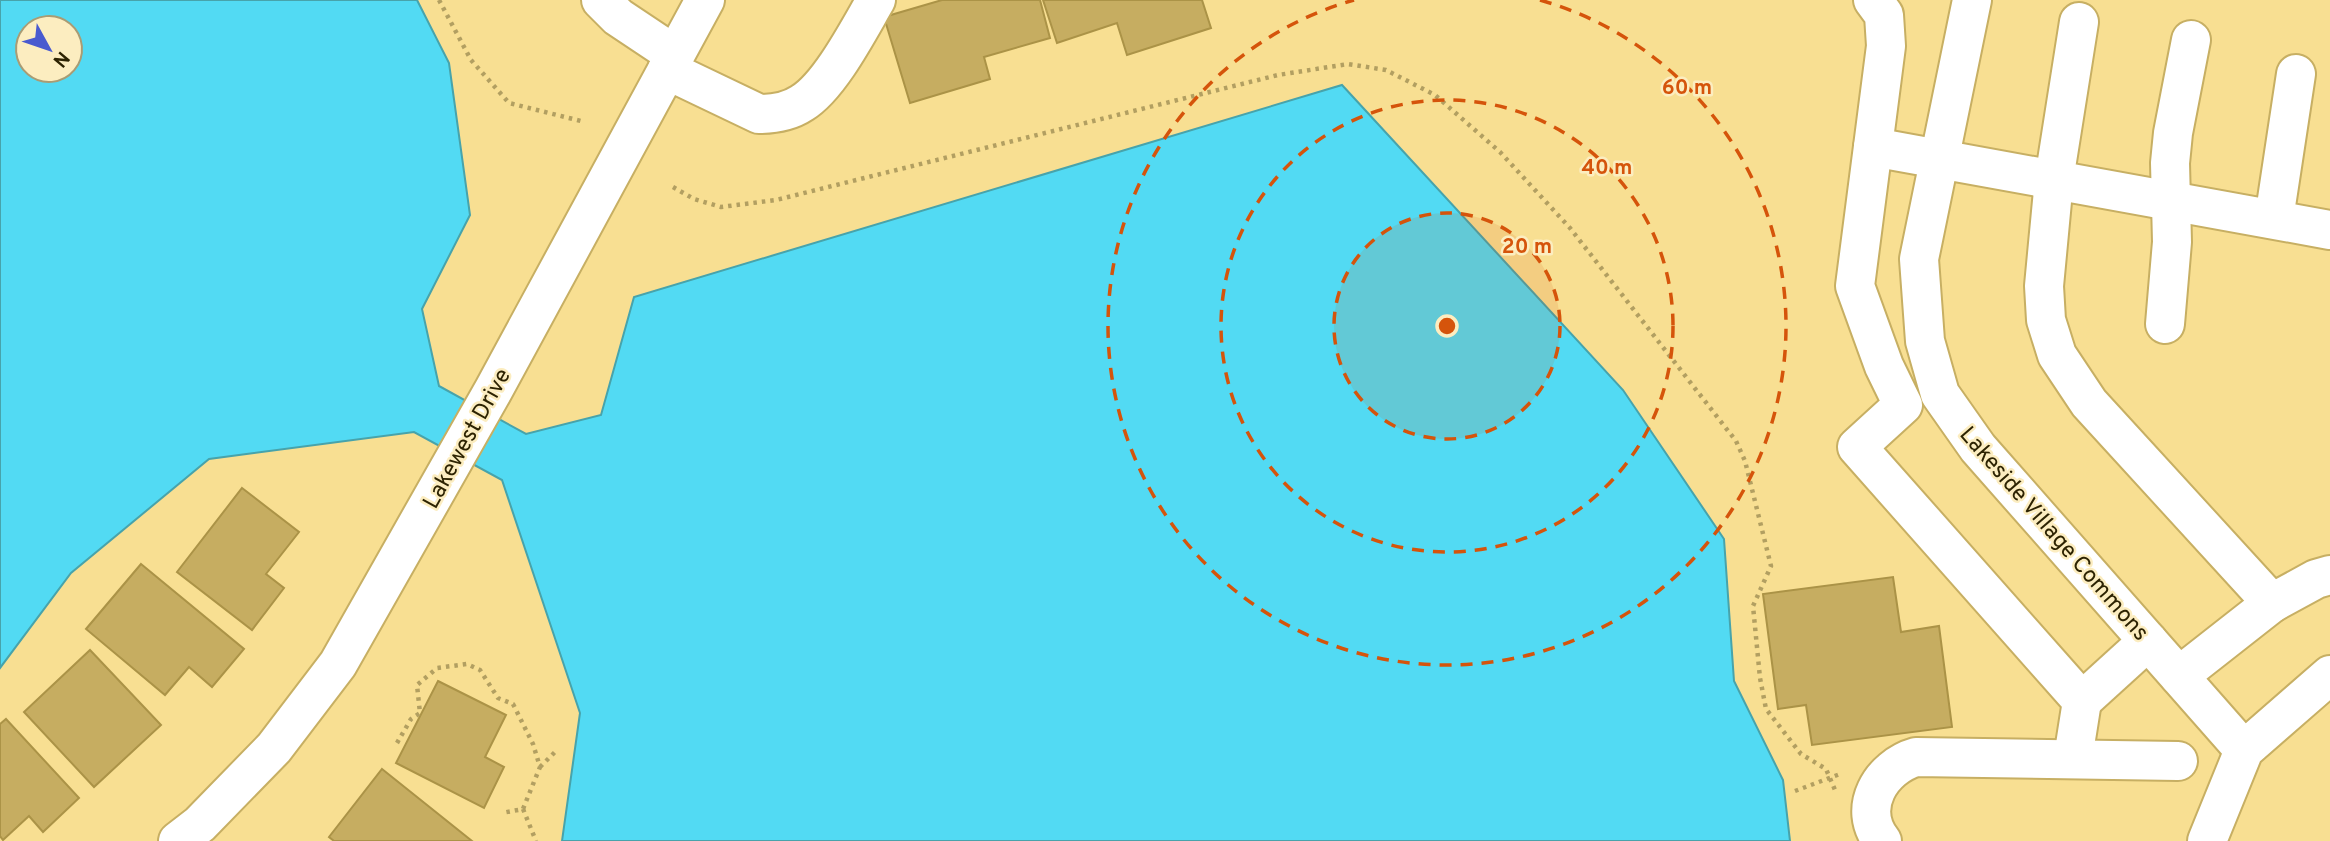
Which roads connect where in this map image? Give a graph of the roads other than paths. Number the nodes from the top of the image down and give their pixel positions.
1 (601, 0) edge
2 (705, 0) edge
3 (876, 0) edge
4 (1873, 0) edge
5 (1972, 0) edge
6 (2079, 22) dead end
7 (2191, 40) dead end
8 (671, 63) junction
9 (2296, 74) dead end
10 (1873, 147) junction
11 (1940, 159) junction
12 (2054, 180) junction
13 (2170, 200) junction
14 (2274, 219) junction
15 (2329, 229) edge
16 (2165, 324) dead end
17 (1940, 394) junction
18 (1903, 405) junction
19 (2330, 575) edge
20 (2272, 603) junction
21 (2148, 641) junction
22 (2330, 675) edge
23 (2179, 676) junction
24 (2082, 701) junction
25 (2244, 750) junction
26 (2073, 758) junction
27 (2178, 761) dead end
28 (178, 841) edge
29 (1882, 841) edge
30 (2207, 841) edge

1 - 8 street
2 - 8 street, Lakewest Drive
3 - 8 street
4 - 10 street
5 - 11 street, Lakeside Village Commons
6 - 12 street
7 - 13 street
8 - 28 street, Lakewest Drive
9 - 14 street
10 - 11 street
10 - 18 street
11 - 12 street
11 - 17 street, Lakeside Village Commons
12 - 13 street
12 - 20 street
13 - 14 street
13 - 16 street
14 - 15 street
17 - 18 street
17 - 21 street, Lakeside Village Commons
18 - 24 street
19 - 20 street
20 - 23 street
21 - 23 street, Lakeside Village Commons
21 - 24 street
22 - 25 street
23 - 25 street, Lakeside Village Commons
24 - 26 street
25 - 30 street
26 - 27 street
26 - 29 street

